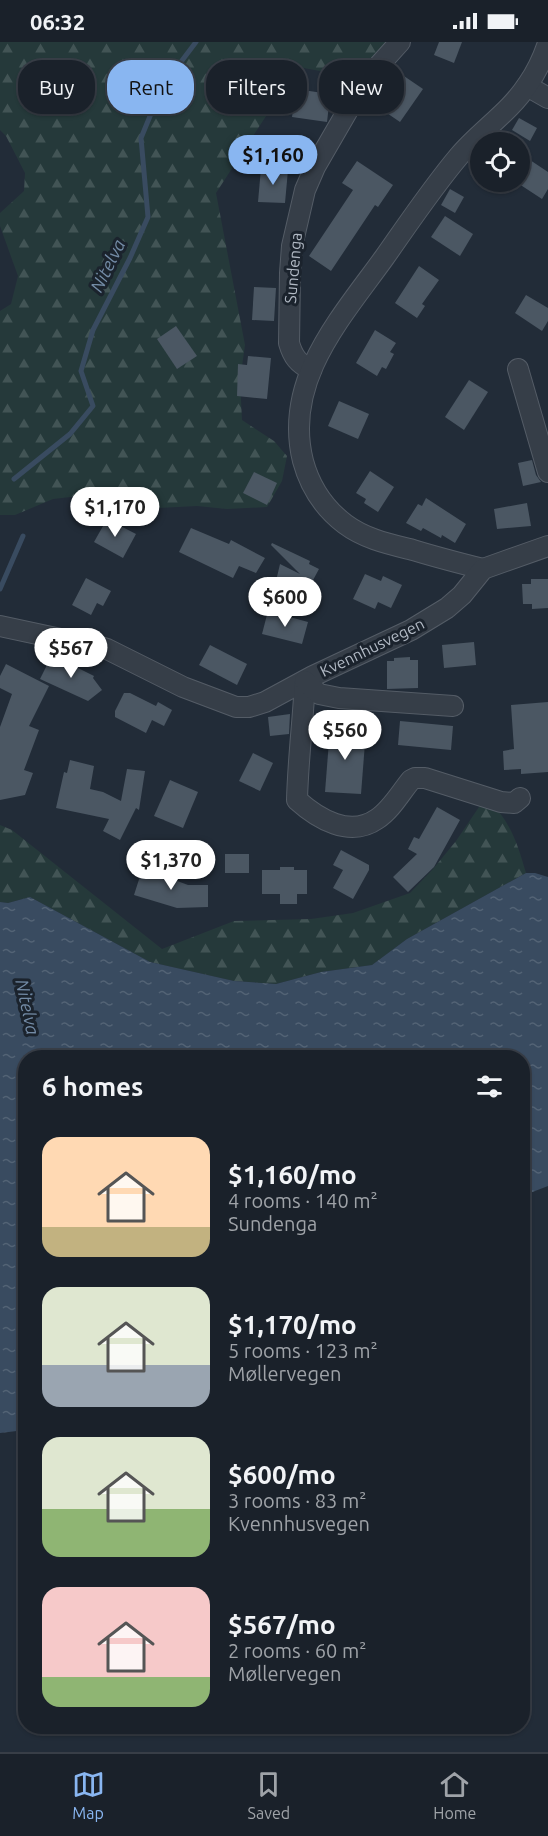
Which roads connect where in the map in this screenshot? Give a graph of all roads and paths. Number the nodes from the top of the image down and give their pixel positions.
1 (400, 42) edge
2 (548, 43) edge
3 (527, 86) junction
4 (548, 98) edge
5 (518, 369) dead end
6 (310, 370) junction
7 (548, 472) edge
8 (548, 546) edge
9 (483, 569) junction
10 (0, 626) edge
11 (304, 681) junction
12 (453, 706) dead end
13 (520, 798) dead end

1 - 6 street, Sundenga
2 - 3 street
3 - 4 street
3 - 6 street
5 - 7 street
6 - 9 street
8 - 9 street
9 - 11 street, Kvennhusvegen
10 - 11 street, Kvennhusvegen
11 - 12 street
11 - 13 street

